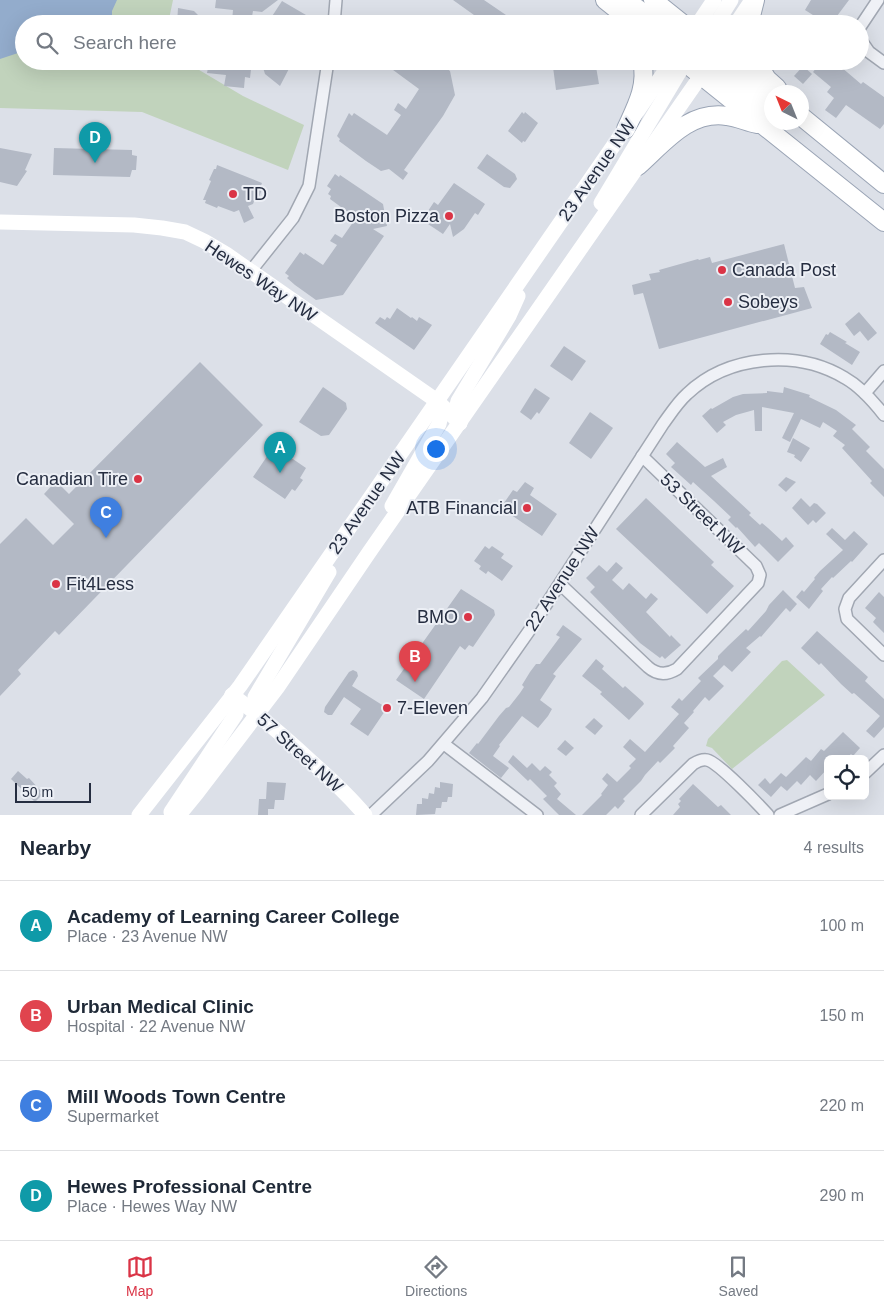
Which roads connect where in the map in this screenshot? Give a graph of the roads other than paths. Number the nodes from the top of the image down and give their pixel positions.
1 (336, 0) edge
2 (626, 0) edge
3 (653, 0) edge
4 (714, 0) edge
5 (731, 0) edge
6 (754, 0) edge
7 (878, 0) edge
8 (606, 1) edge
9 (335, 15) edge
10 (615, 15) edge
11 (624, 15) edge
12 (646, 15) edge
13 (672, 15) edge
14 (704, 15) edge
15 (722, 15) edge
16 (743, 15) edge
17 (751, 15) edge
18 (868, 15) edge
19 (869, 52) edge
20 (884, 63) edge
21 (327, 70) edge
22 (644, 70) edge
23 (688, 70) edge
24 (690, 70) edge
25 (691, 70) edge
26 (703, 70) edge
27 (706, 70) edge
28 (741, 70) edge
29 (762, 70) edge
30 (774, 85) edge
31 (764, 88) edge
32 (764, 105) edge
33 (809, 123) edge
34 (762, 125) junction
35 (626, 129) junction
36 (801, 130) edge
37 (638, 166) junction
38 (862, 167) junction
39 (884, 184) edge
40 (0, 222) edge
41 (884, 222) edge
42 (583, 246) junction
43 (528, 271) junction
44 (250, 272) junction
45 (884, 371) edge
46 (866, 394) junction
47 (437, 401) junction
48 (884, 415) edge
49 (460, 423) junction
50 (642, 456) junction
51 (349, 528) junction
52 (370, 551) junction
53 (884, 560) edge
54 (560, 584) junction
55 (884, 655) edge
56 (232, 696) junction
57 (258, 714) junction
58 (444, 744) junction
59 (884, 755) edge
60 (869, 769) edge
61 (824, 796) edge
62 (139, 815) edge
63 (169, 815) edge
64 (179, 815) edge
65 (365, 815) edge
66 (371, 815) edge
67 (537, 815) edge
68 (641, 815) edge
69 (768, 815) edge
70 (780, 815) edge

1 - 9 street
2 - 12 main road
3 - 13 main road
4 - 14 main road
5 - 15 main road
6 - 16 main road
6 - 17 main road
7 - 18 street
8 - 10 main road
8 - 11 main road
19 - 20 street
21 - 44 street
22 - 35 main road
23 - 35 main road, 23 Avenue NW
24 - 42 main road
25 - 37 main road, 23 Avenue NW
26 - 34 main road
27 - 32 main road
28 - 31 main road
29 - 30 main road
33 - 38 main road
34 - 37 main road
34 - 41 main road
35 - 43 main road, 23 Avenue NW
36 - 38 main road
37 - 42 main road, 23 Avenue NW
38 - 39 main road
40 - 44 main road, Hewes Way NW
42 - 49 main road, 23 Avenue NW
43 - 47 main road, 23 Avenue NW
43 - 49 main road
44 - 47 main road, Hewes Way NW
45 - 46 street
46 - 48 street, 22 Avenue NW
46 - 50 street, 22 Avenue NW
47 - 49 main road, Hewes Way NW
47 - 51 main road, 23 Avenue NW
47 - 52 main road
49 - 52 main road, 23 Avenue NW
50 - 54 street, 22 Avenue NW
50 - 54 street, 53 Street NW
51 - 56 main road, 23 Avenue NW
51 - 57 main road
52 - 57 main road, 23 Avenue NW
53 - 55 street
54 - 58 street, 22 Avenue NW
56 - 57 main road, 57 Street NW
56 - 62 main road, 23 Avenue NW
56 - 63 main road
57 - 64 main road, 23 Avenue NW
57 - 65 main road, 57 Street NW
58 - 66 street, 22 Avenue NW
58 - 67 street
59 - 60 street
61 - 70 street
68 - 69 street

